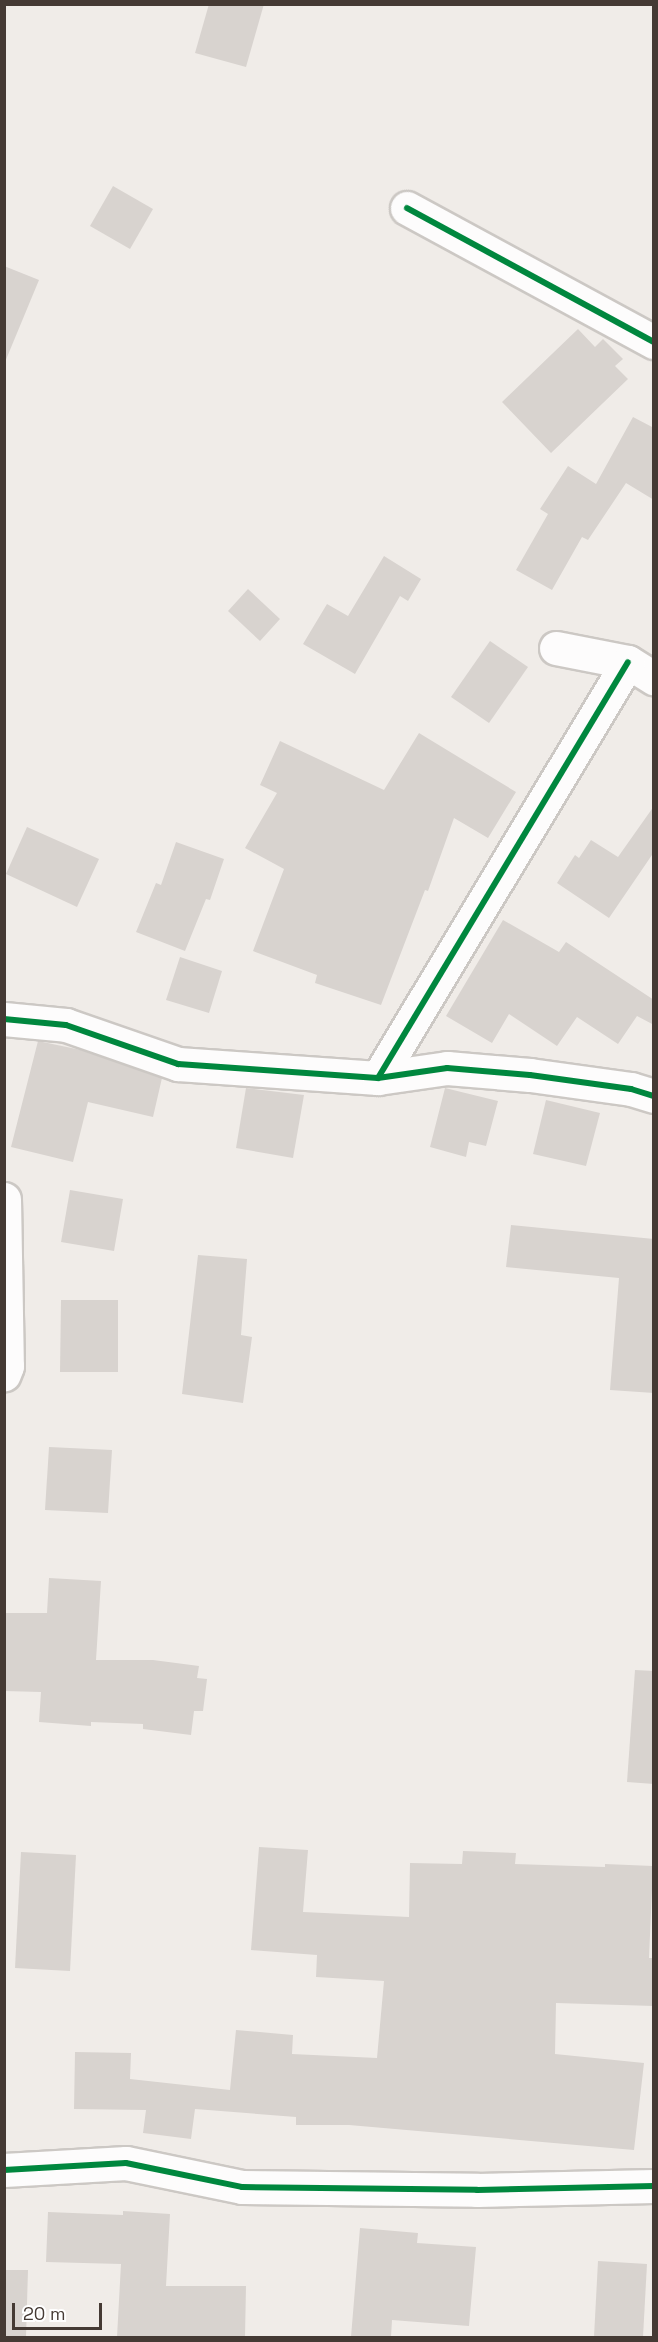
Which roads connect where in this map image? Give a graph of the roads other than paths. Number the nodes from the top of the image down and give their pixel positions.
1 (407, 207) dead end
2 (654, 342) edge
3 (556, 648) dead end
4 (641, 670) edge
5 (4, 1019) edge
6 (378, 1078) junction
7 (654, 1096) edge
8 (4, 1199) edge
9 (4, 1374) edge
10 (4, 2170) edge
11 (654, 2186) edge

1 - 2 street
3 - 4 street
4 - 6 street
5 - 6 street
6 - 7 street
8 - 9 street
10 - 11 street

